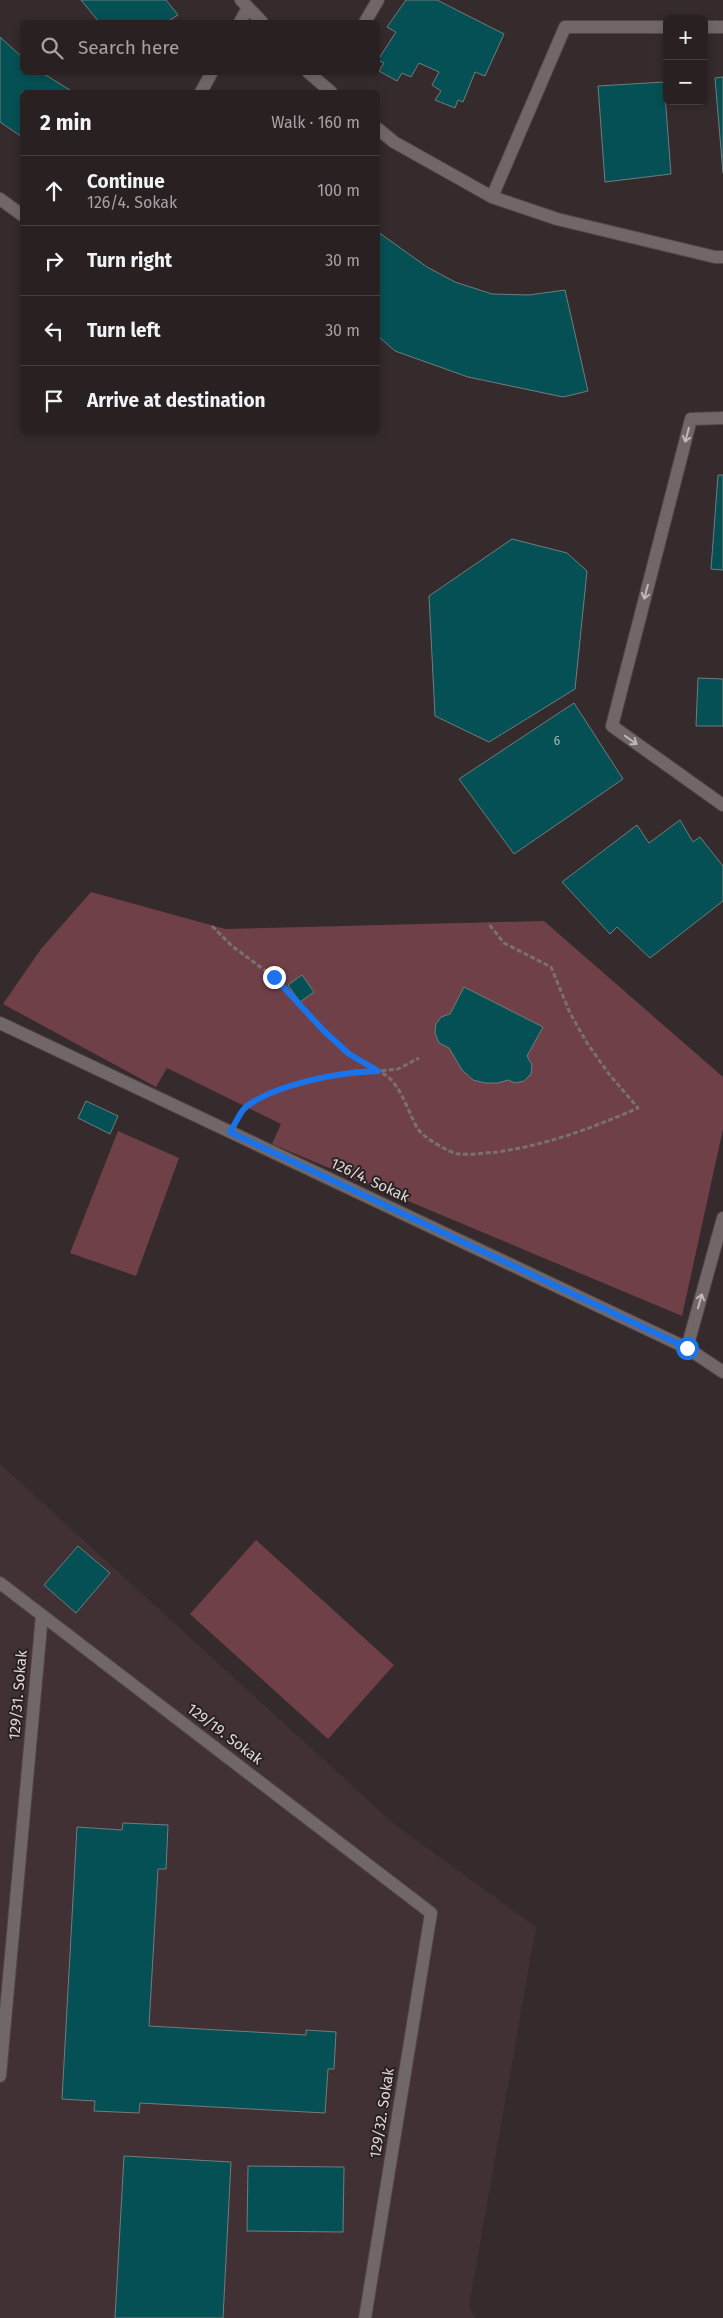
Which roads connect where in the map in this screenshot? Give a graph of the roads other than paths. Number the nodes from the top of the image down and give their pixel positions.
1 (378, 0) edge
2 (245, 4) edge
3 (241, 20) edge
4 (260, 20) edge
5 (366, 20) edge
6 (663, 27) edge
7 (708, 27) edge
8 (723, 27) edge
9 (210, 75) edge
10 (311, 75) edge
11 (202, 90) edge
12 (329, 90) edge
13 (380, 131) edge
14 (492, 197) junction
15 (0, 199) edge
16 (20, 214) edge
17 (723, 257) edge
18 (723, 418) edge
19 (723, 805) edge
20 (0, 1023) edge
21 (723, 1218) edge
22 (687, 1348) junction
23 (723, 1372) edge
24 (0, 1582) edge
25 (42, 1615) junction
26 (431, 1913) joint
27 (0, 2059) edge
28 (0, 2076) edge
29 (365, 2318) edge

1 - 5 street
2 - 3 street
2 - 4 street
6 - 14 street
7 - 8 street
9 - 11 street
10 - 12 street
13 - 14 street
14 - 17 street
15 - 16 street
18 -> 19 street
20 - 22 street, 126/4. Sokak
22 -> 21 street
22 - 23 street, 126/4. Sokak
24 - 25 street, 129/19. Sokak
25 - 26 street, 129/19. Sokak
25 - 27 street, 129/31. Sokak
26 - 29 street, 129/32. Sokak
27 - 28 street, 129/31. Sokak

